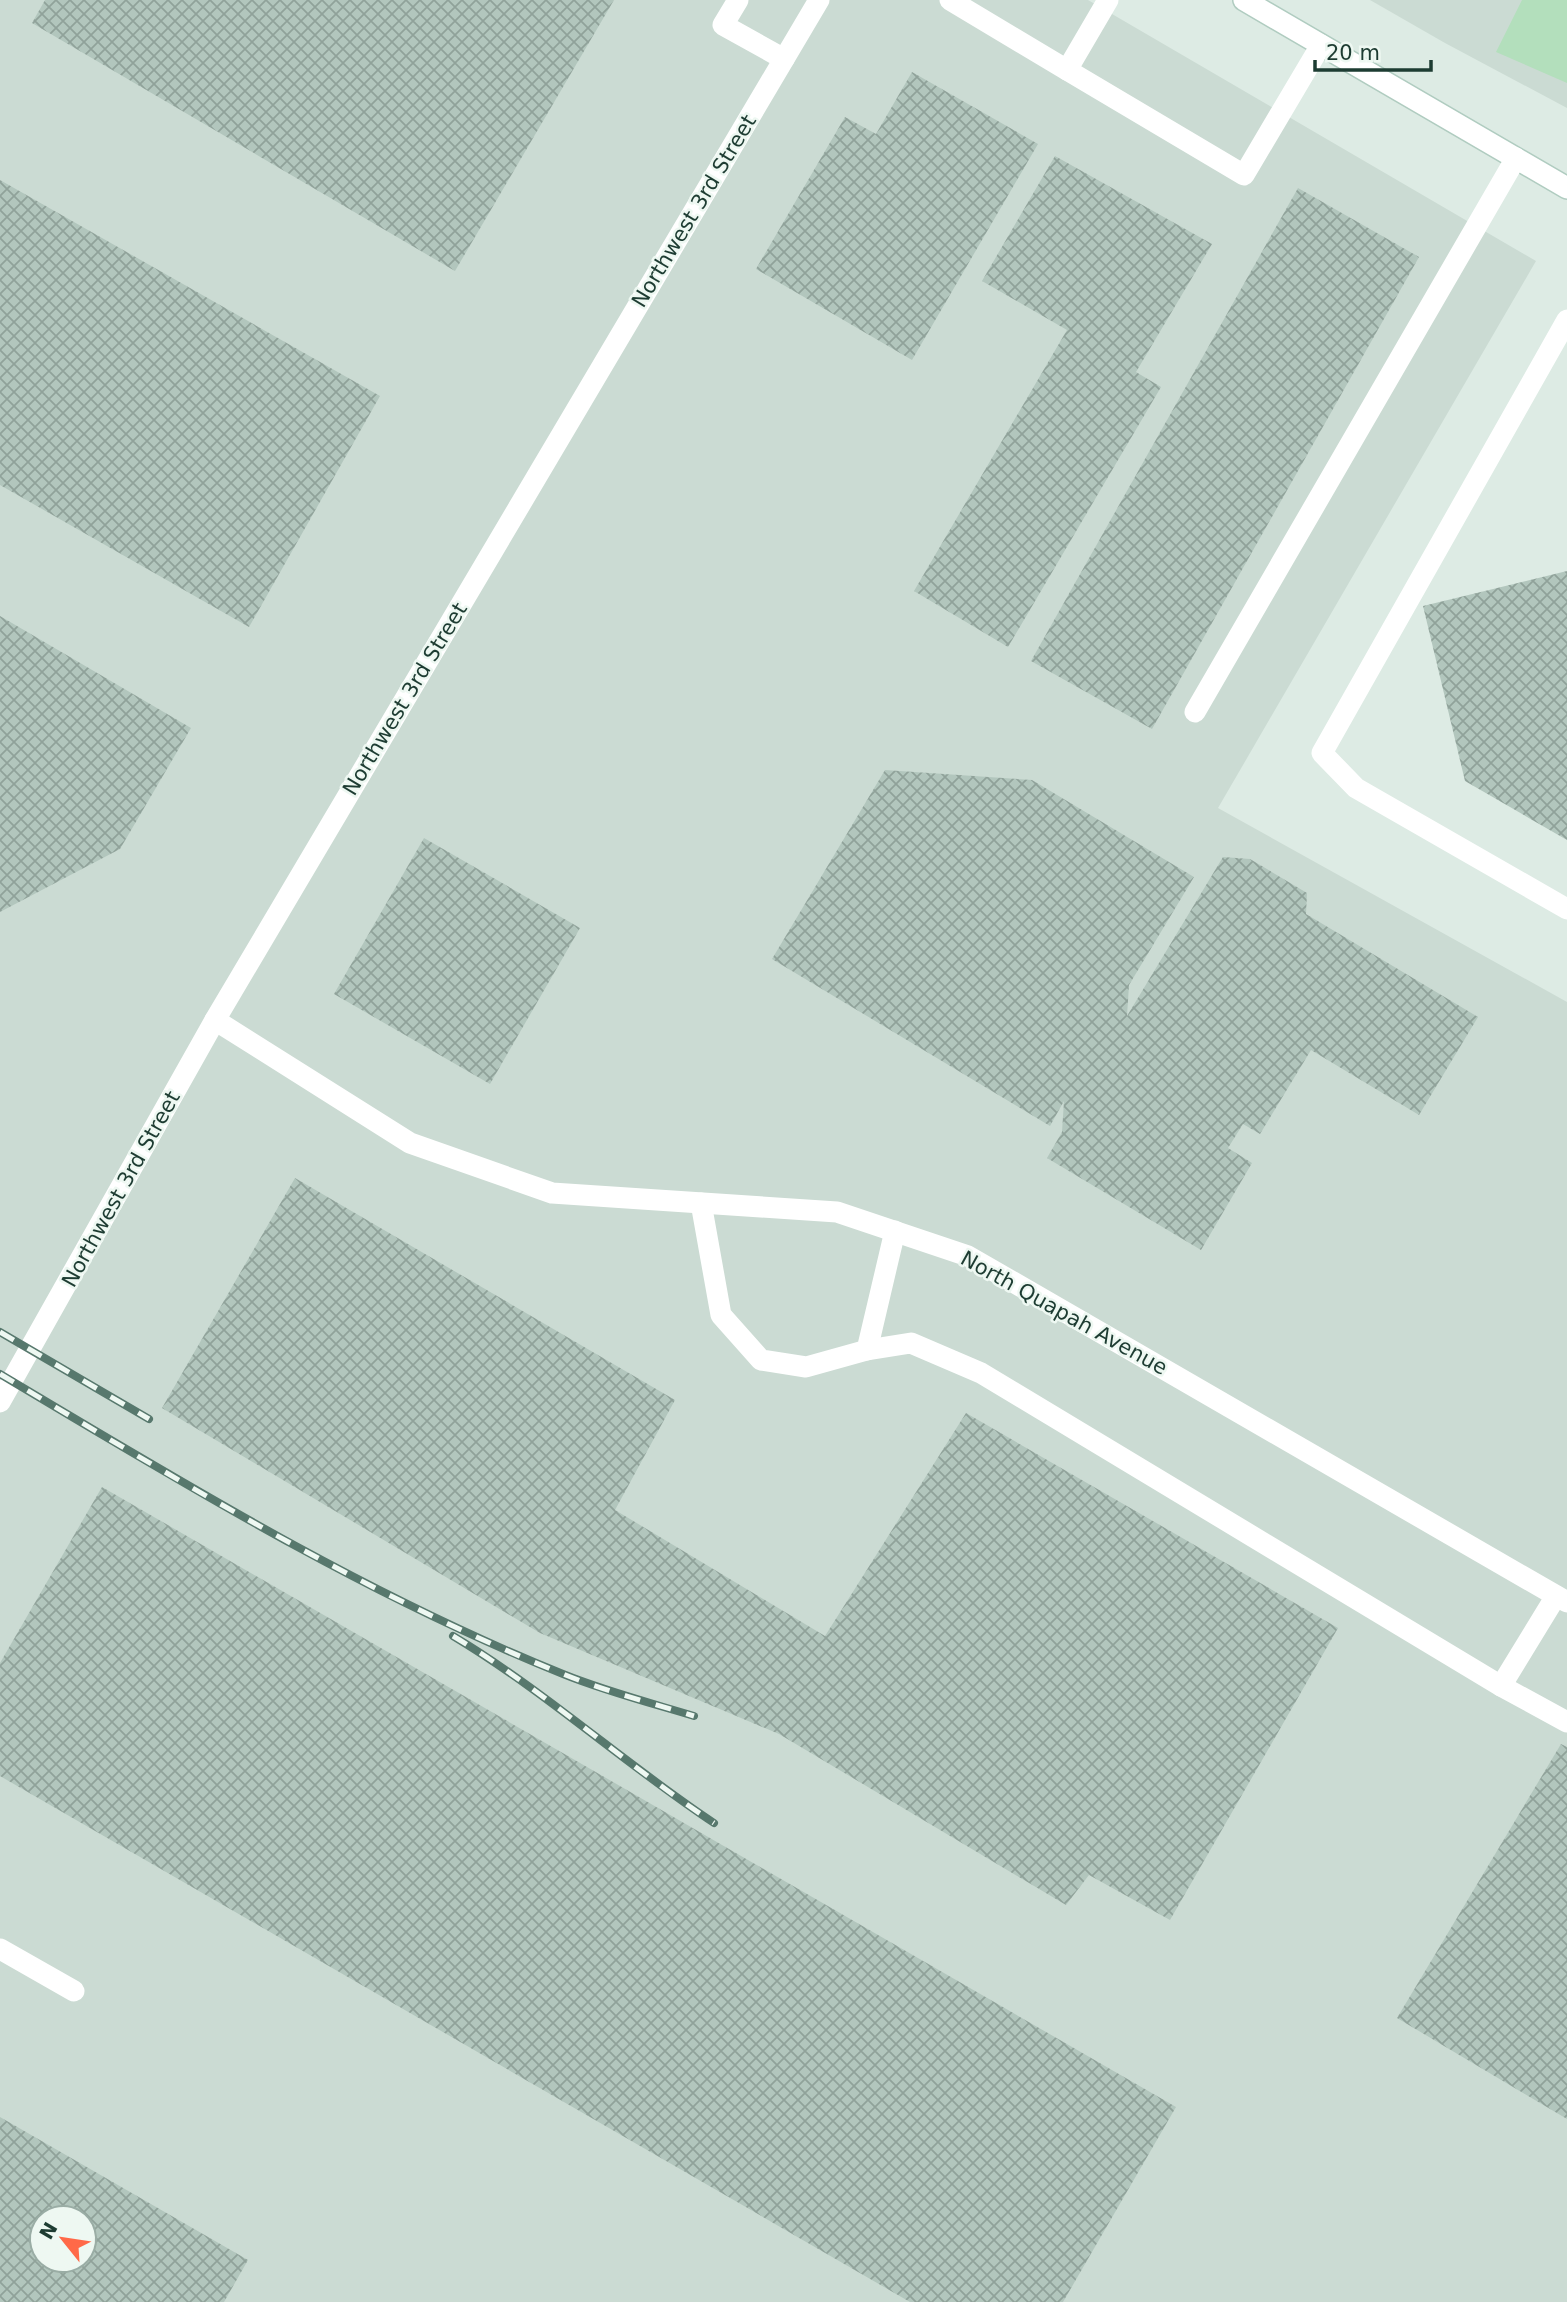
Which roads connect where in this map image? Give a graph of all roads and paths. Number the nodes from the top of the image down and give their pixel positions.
1 (738, 0) edge
2 (819, 0) edge
3 (950, 0) edge
4 (1108, 0) edge
5 (1244, 0) edge
6 (1321, 45) junction
7 (784, 58) junction
8 (1067, 70) junction
9 (1516, 158) junction
10 (1567, 188) edge
11 (1567, 320) edge
12 (1560, 349) edge
13 (1195, 712) dead end
14 (1567, 909) edge
15 (215, 1020) junction
16 (701, 1203) junction
17 (895, 1231) junction
18 (867, 1350) junction
19 (0, 1402) edge
20 (1562, 1599) edge
21 (1501, 1686) junction
22 (1567, 1722) edge
23 (0, 1949) edge
24 (74, 1991) dead end

1 - 7 street
2 - 7 street, Northwest 3rd Street
3 - 8 street
4 - 8 street
5 - 6 street
6 - 8 street
6 - 9 street
7 - 15 street, Northwest 3rd Street
9 - 10 street
9 - 13 street
11 - 12 street
12 - 14 street
15 - 16 street, North Quapah Avenue
15 - 19 street, Northwest 3rd Street
16 - 17 street, North Quapah Avenue
16 - 18 street
17 - 18 street
17 - 20 street, North Quapah Avenue
18 - 21 street
20 - 21 street
21 - 22 street
23 - 24 street

